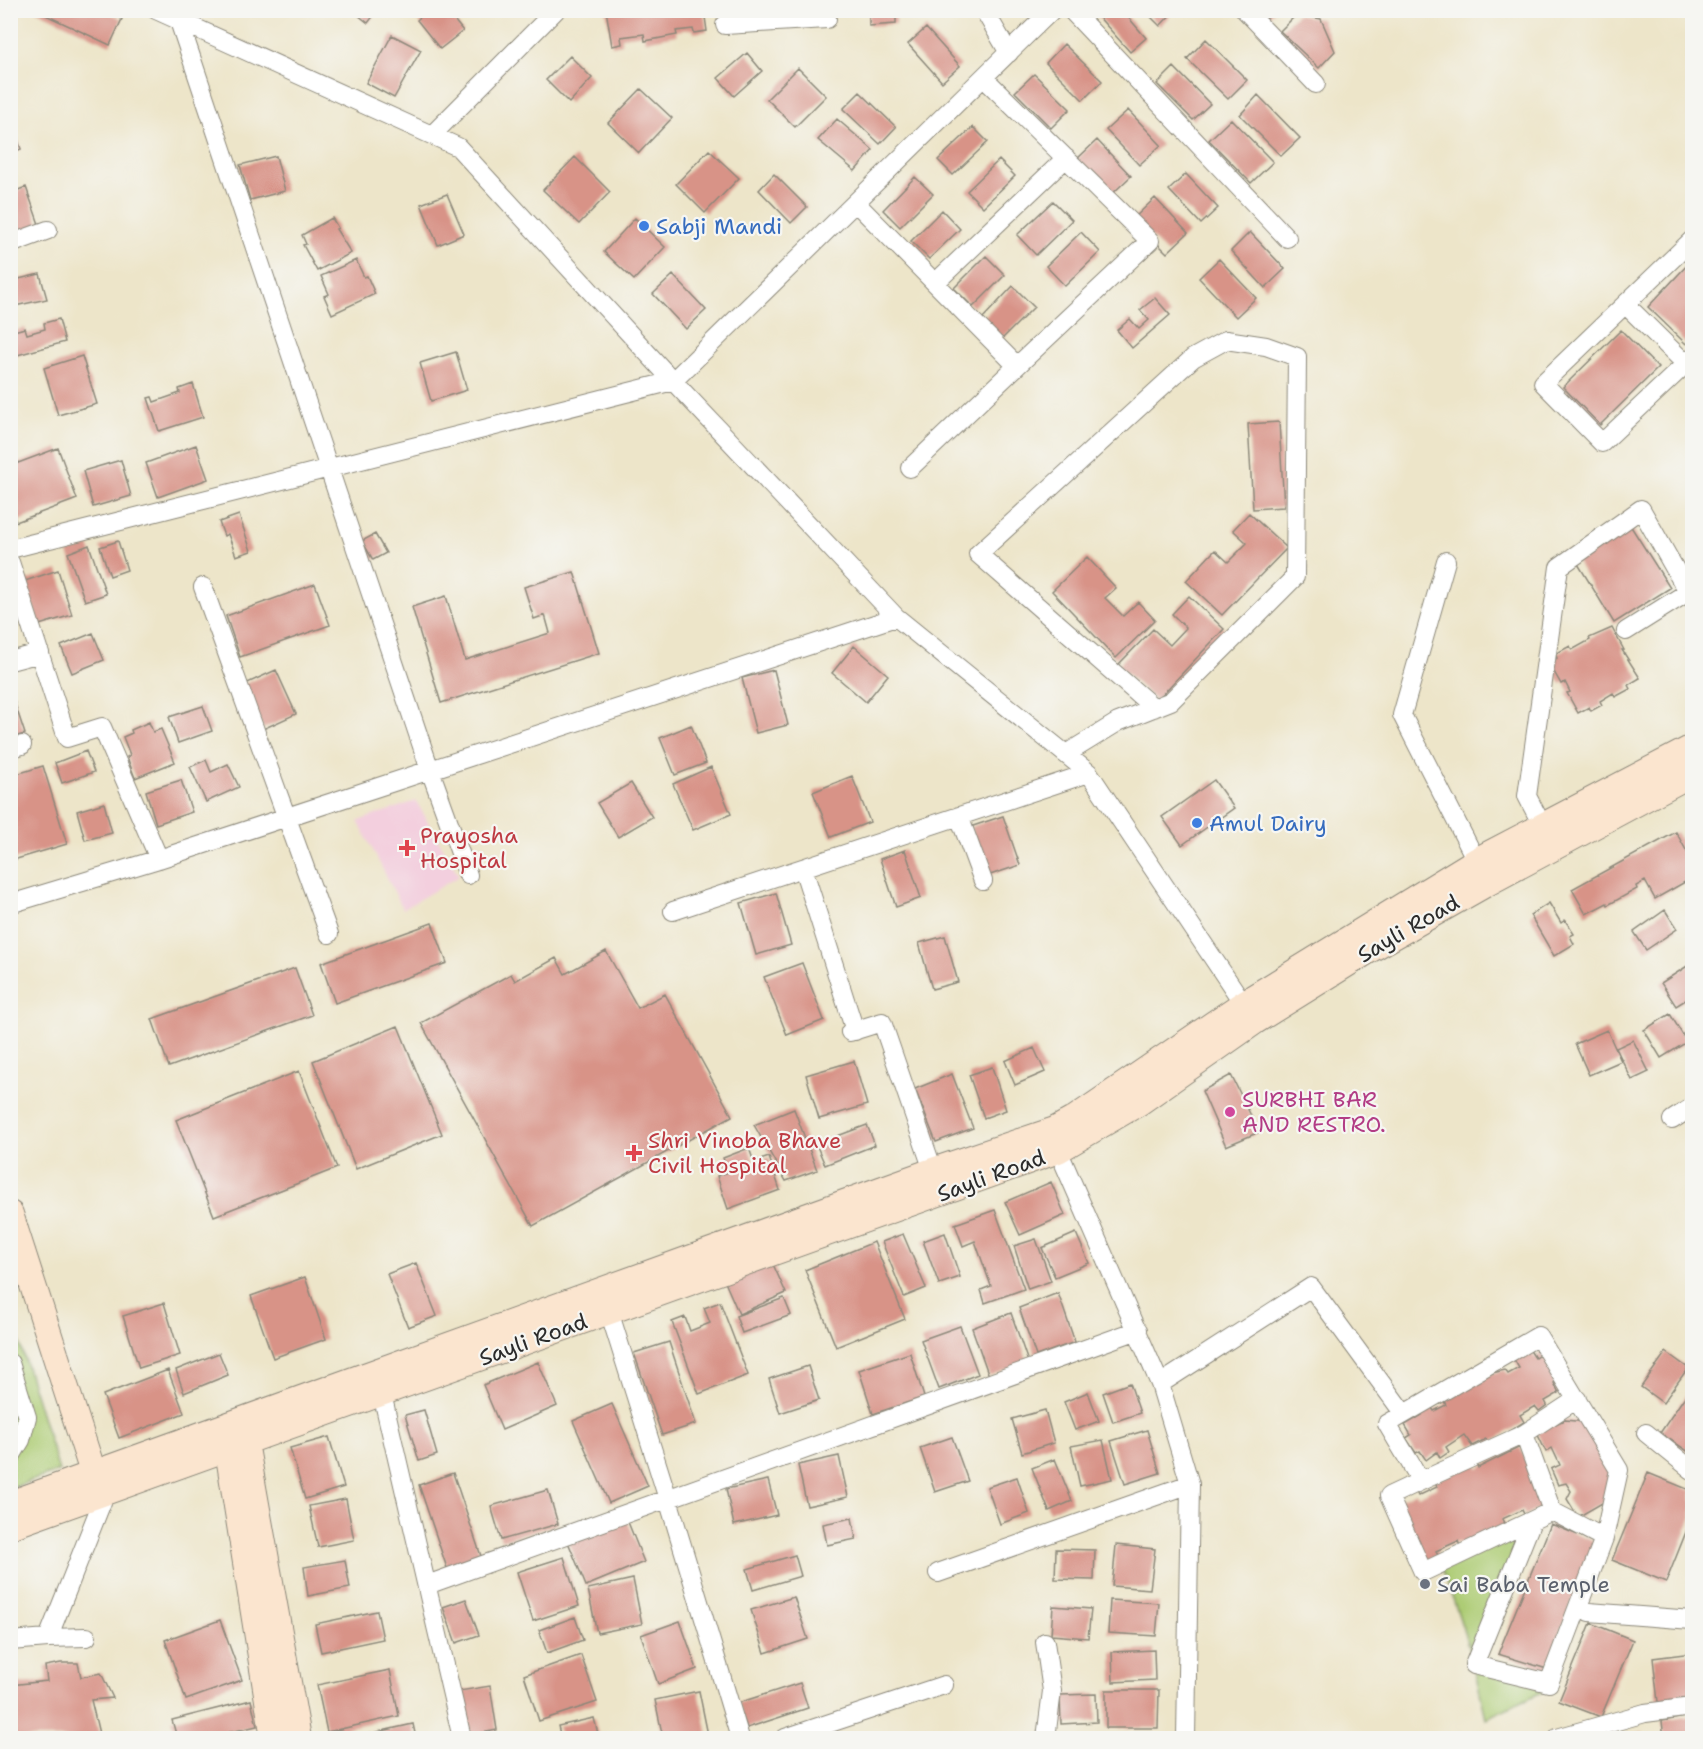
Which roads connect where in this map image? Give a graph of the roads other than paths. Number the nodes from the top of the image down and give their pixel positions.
1 (156, 10) edge
2 (556, 10) edge
3 (826, 10) edge
4 (984, 10) edge
5 (1052, 10) edge
6 (1071, 10) edge
7 (1245, 10) edge
8 (179, 21) junction
9 (725, 25) dead end
10 (1009, 53) junction
11 (984, 78) junction
12 (1316, 84) dead end
13 (432, 135) junction
14 (1066, 158) junction
15 (856, 203) junction
16 (48, 230) dead end
17 (1287, 238) dead end
18 (1692, 240) edge
19 (10, 244) edge
20 (935, 283) junction
21 (1626, 305) junction
22 (1689, 361) edge
23 (1017, 366) junction
24 (673, 381) junction
25 (329, 468) junction
26 (910, 468) dead end
27 (10, 549) edge
28 (1446, 561) dead end
29 (10, 562) edge
30 (203, 587) dead end
31 (896, 616) junction
32 (1626, 632) dead end
33 (40, 653) junction
34 (10, 661) edge
35 (1154, 708) junction
36 (1692, 748) edge
37 (1066, 754) junction
38 (430, 770) junction
39 (1089, 773) junction
40 (1689, 779) edge
41 (959, 816) junction
42 (287, 817) junction
43 (1548, 837) junction
44 (159, 859) junction
45 (803, 868) junction
46 (1482, 872) junction
47 (468, 875) dead end
48 (983, 881) dead end
49 (10, 904) edge
50 (673, 911) dead end
51 (329, 934) dead end
52 (1249, 1012) junction
53 (1692, 1107) edge
54 (1672, 1120) dead end
55 (1058, 1150) junction
56 (937, 1182) junction
57 (10, 1214) edge
58 (609, 1311) junction
59 (1138, 1330) junction
60 (10, 1363) edge
61 (1160, 1384) junction
62 (382, 1394) junction
63 (1577, 1399) junction
64 (1404, 1414) junction
65 (1646, 1433) dead end
66 (235, 1434) junction
67 (1524, 1434) junction
68 (10, 1458) edge
69 (1692, 1470) edge
70 (1421, 1481) junction
71 (97, 1483) junction
72 (1190, 1484) junction
73 (668, 1499) junction
74 (10, 1504) edge
75 (1552, 1511) junction
76 (1532, 1521) junction
77 (10, 1526) edge
78 (1604, 1538) junction
79 (938, 1573) dead end
80 (427, 1585) junction
81 (1589, 1612) dead end
82 (1692, 1620) edge
83 (87, 1637) dead end
84 (48, 1638) junction
85 (10, 1641) edge
86 (1046, 1642) dead end
87 (945, 1686) dead end
88 (1692, 1707) edge
89 (274, 1738) edge
90 (298, 1738) edge
91 (462, 1738) edge
92 (740, 1738) edge
93 (785, 1738) edge
94 (1046, 1738) edge
95 (1186, 1738) edge
96 (1557, 1738) edge

1 - 8 street
2 - 13 street
3 - 9 street
4 - 10 street
5 - 10 street
6 - 17 street
7 - 12 street
8 - 13 street
8 - 25 street
10 - 11 street
11 - 14 street
11 - 15 street
13 - 24 street
14 - 20 street
14 - 23 street
15 - 20 street
15 - 24 street
16 - 19 street
18 - 21 street
20 - 23 street
21 - 22 street
21 - 22 street
23 - 26 street
24 - 25 street
24 - 31 street
25 - 27 street
25 - 38 street
28 - 46 street
29 - 33 street
30 - 42 street
31 - 37 street
31 - 38 street
32 - 43 street
33 - 34 street
33 - 44 street
35 - 35 street
35 - 37 street
36 - 43 main road
37 - 39 street
38 - 42 street
38 - 47 street
39 - 41 street
39 - 52 street
40 - 43 main road, Sayli Road
41 - 45 street
41 - 48 street
42 - 44 street
42 - 51 street
43 - 46 main road, Sayli Road
44 - 49 street
45 - 50 street
45 - 56 street
46 - 52 main road, Sayli Road
52 - 55 main road, Sayli Road
52 - 56 main road
53 - 54 street
55 - 56 main road, Sayli Road
55 - 59 street
56 - 58 main road, Sayli Road
56 - 66 main road
57 - 71 main road
58 - 62 main road, Sayli Road
58 - 73 street
59 - 61 street
59 - 73 street
60 - 68 street
61 - 64 street
61 - 72 street
62 - 66 main road, Sayli Road
62 - 80 street
63 - 64 street
63 - 67 street
63 - 78 street
64 - 70 street
65 - 69 street
66 - 71 main road
66 - 89 main road
66 - 90 main road
67 - 70 street
67 - 75 street
70 - 76 street
71 - 74 main road
71 - 77 main road
71 - 84 street
72 - 79 street
72 - 95 street
73 - 80 street
73 - 92 street
75 - 76 street
75 - 78 street
76 - 78 street
80 - 91 street
81 - 82 street
83 - 84 street
84 - 85 street
86 - 94 street
87 - 93 street
88 - 96 street

